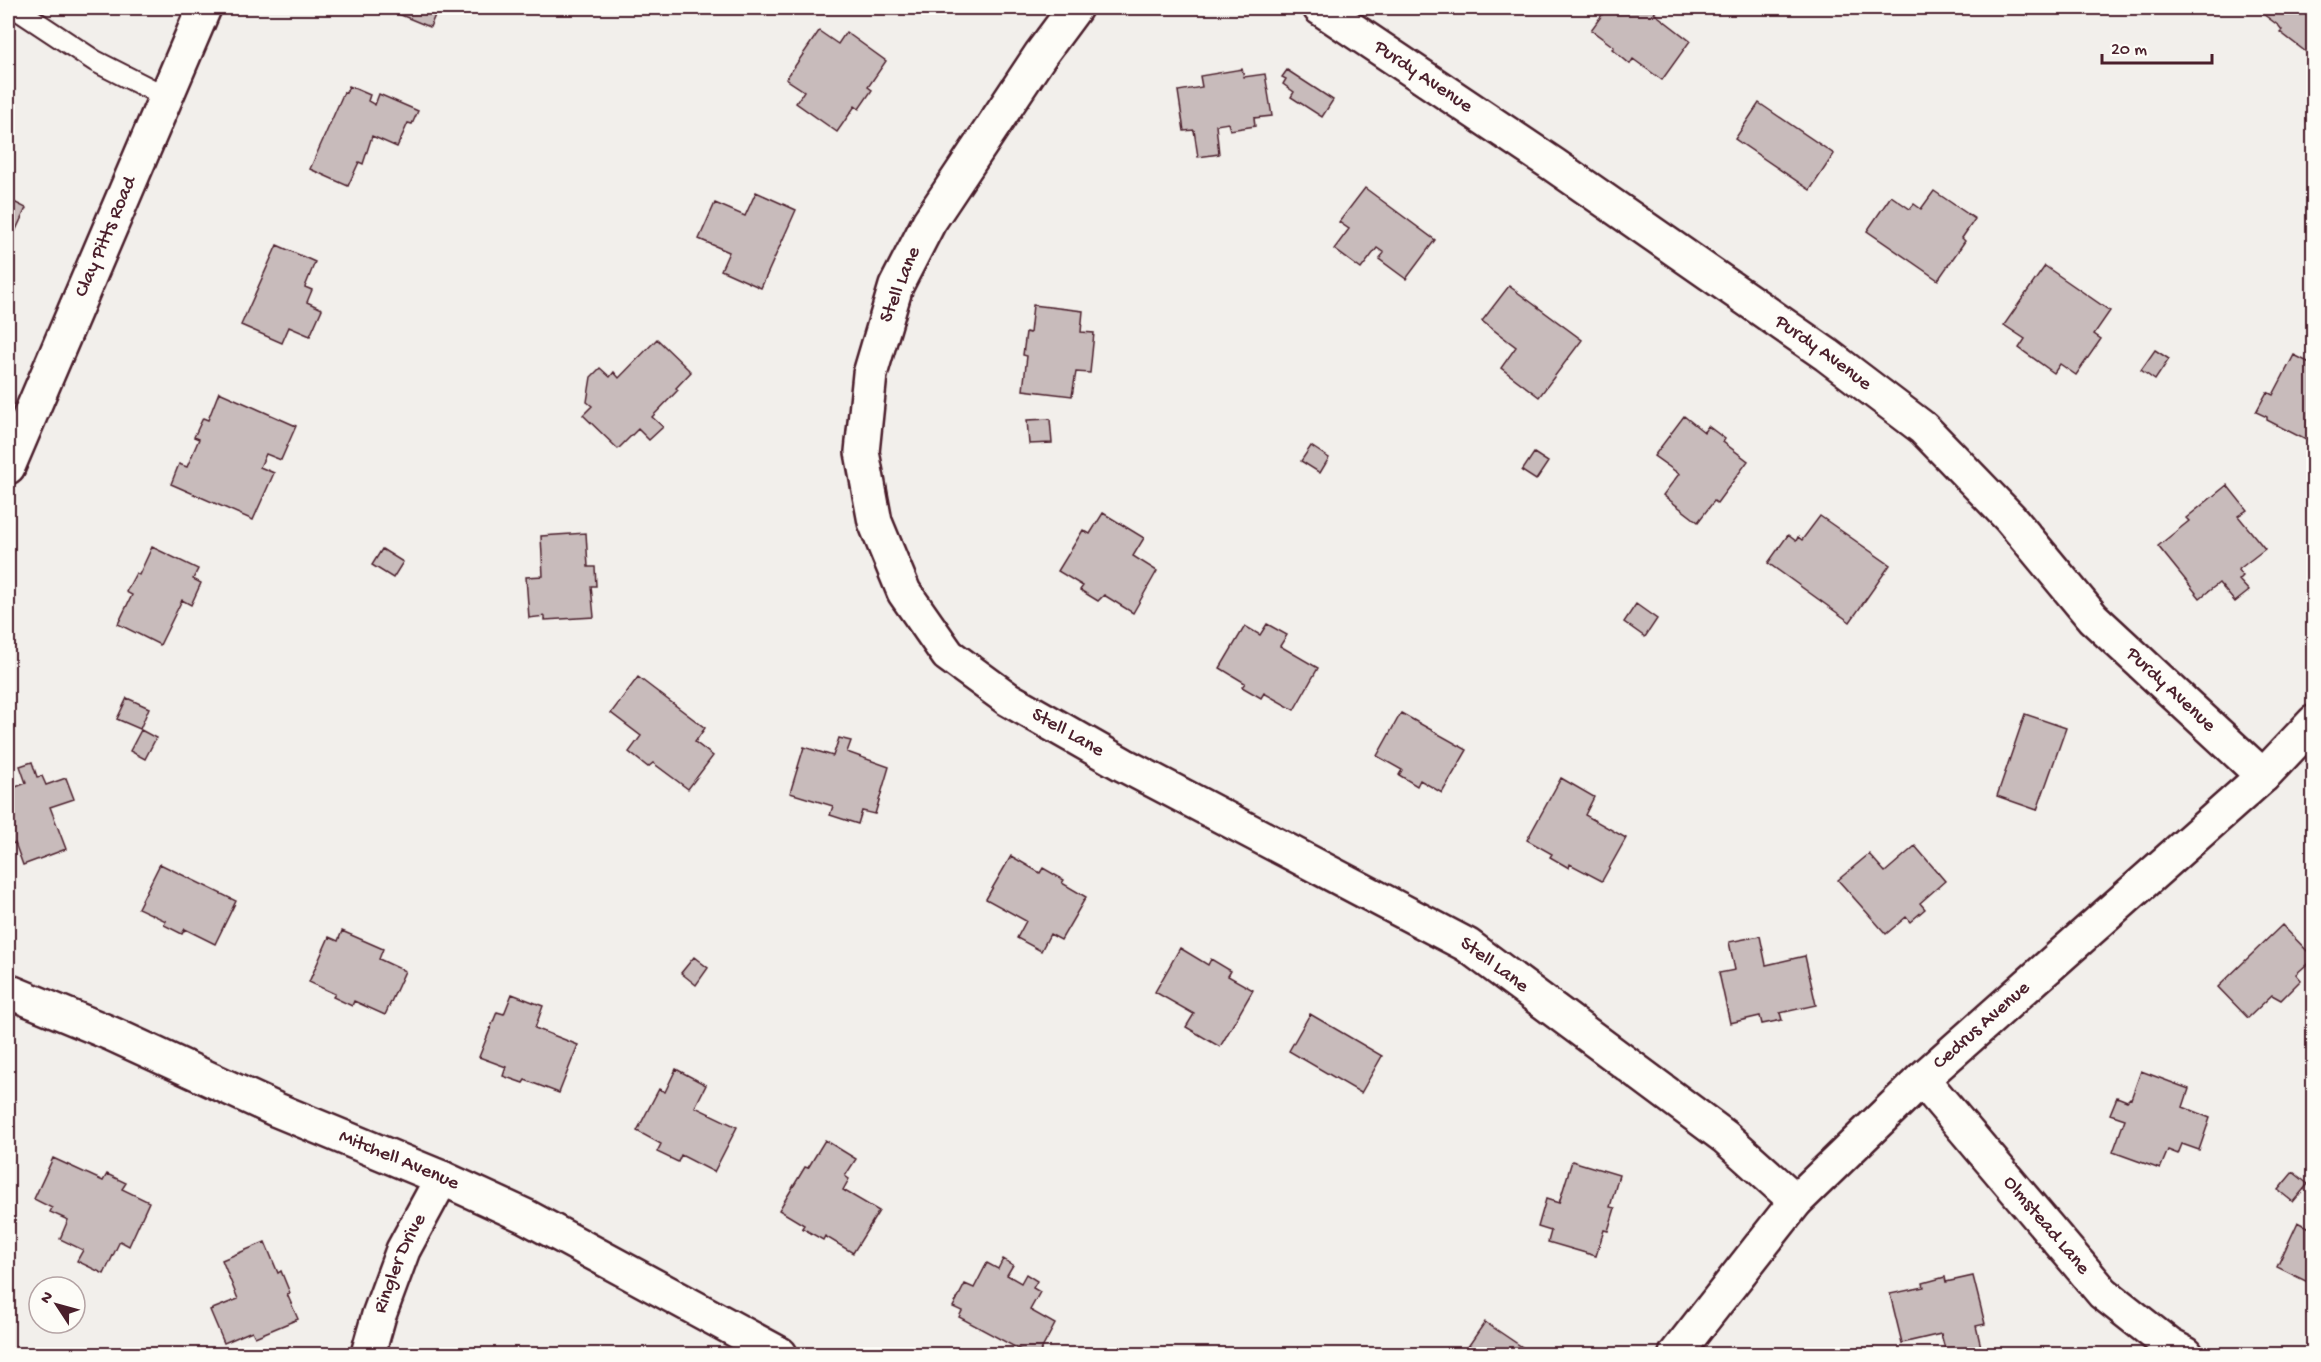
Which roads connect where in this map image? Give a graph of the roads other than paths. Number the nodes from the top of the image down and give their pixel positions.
1 (15, 8) edge
2 (204, 8) edge
3 (1076, 8) edge
4 (1320, 8) edge
5 (166, 97) junction
6 (11, 448) edge
7 (2313, 722) edge
8 (2263, 776) junction
9 (8, 991) edge
10 (1922, 1079) junction
11 (442, 1178) junction
12 (1796, 1201) junction
13 (368, 1354) edge
14 (780, 1354) edge
15 (1676, 1354) edge
16 (2186, 1354) edge

1 - 5 lane
2 - 5 street, Clay Pitts Road
3 - 12 street, Stell Lane
4 - 8 street, Purdy Avenue
5 - 6 street, Clay Pitts Road
7 - 8 street, Cedrus Avenue
8 - 10 street, Cedrus Avenue
9 - 11 street, Mitchell Avenue
10 - 12 street, Cedrus Avenue
10 - 16 street, Olmstead Lane
11 - 13 street, Ringler Drive
11 - 14 street, Mitchell Avenue
12 - 15 street, Cedrus Avenue

